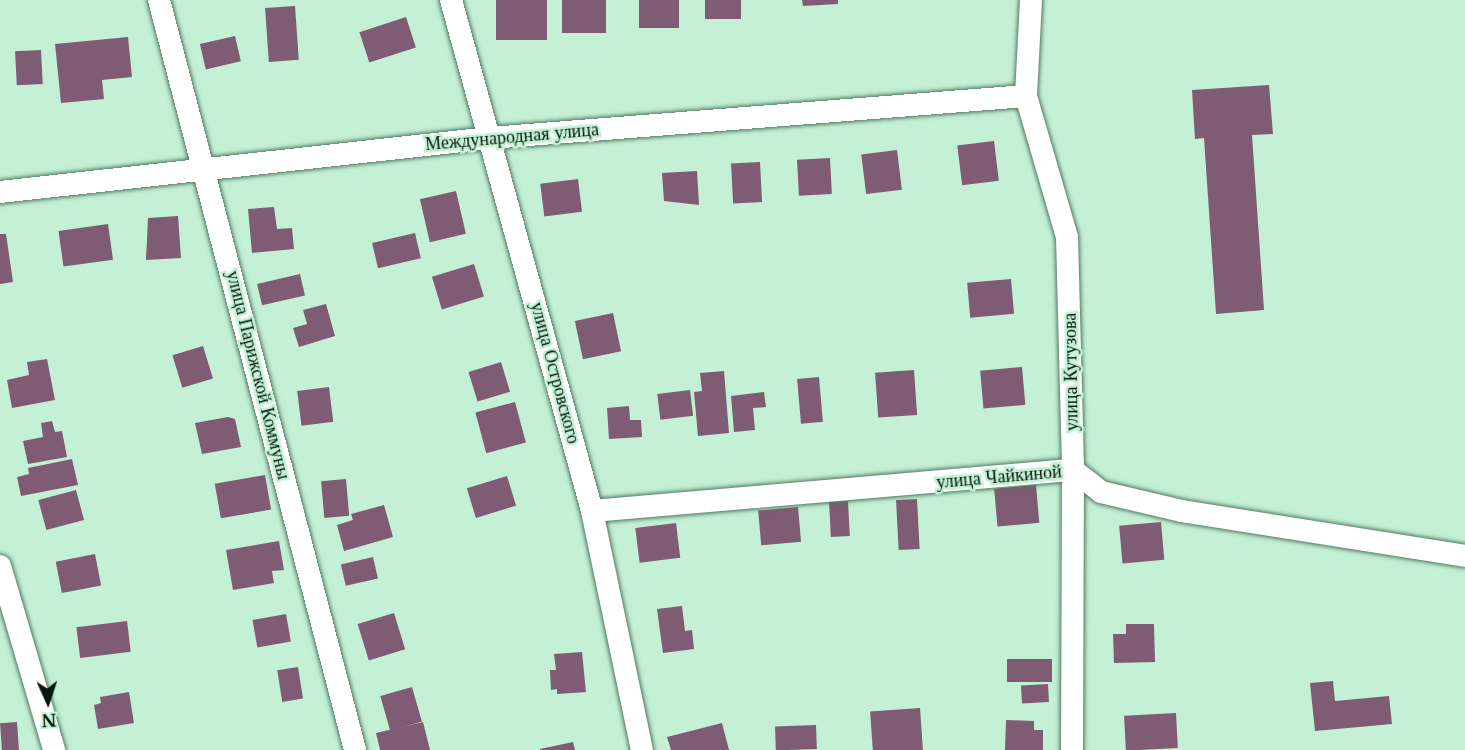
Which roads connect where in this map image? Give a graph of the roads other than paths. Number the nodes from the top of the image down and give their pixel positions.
1 (159, 0) edge
2 (451, 0) edge
3 (1031, 0) edge
4 (1026, 96) junction
5 (490, 138) junction
6 (205, 169) junction
7 (0, 192) edge
8 (1073, 470) junction
9 (592, 511) junction
10 (1465, 556) edge
11 (0, 566) edge
12 (54, 750) edge
13 (355, 750) edge
14 (642, 750) edge
15 (1072, 750) edge

1 - 6 street, улица Парижской Коммуны
2 - 5 street, улица Островского
3 - 4 street, улица Кутузова
4 - 5 street, Международная улица
4 - 8 street, улица Кутузова
5 - 6 street, Международная улица
5 - 9 street, улица Островского
6 - 7 street, Международная улица
6 - 13 street, улица Парижской Коммуны
8 - 9 street, улица Чайкиной
8 - 10 street, улица Чайкиной
8 - 15 street, улица Кутузова
9 - 14 street, улица Островского
11 - 12 street

